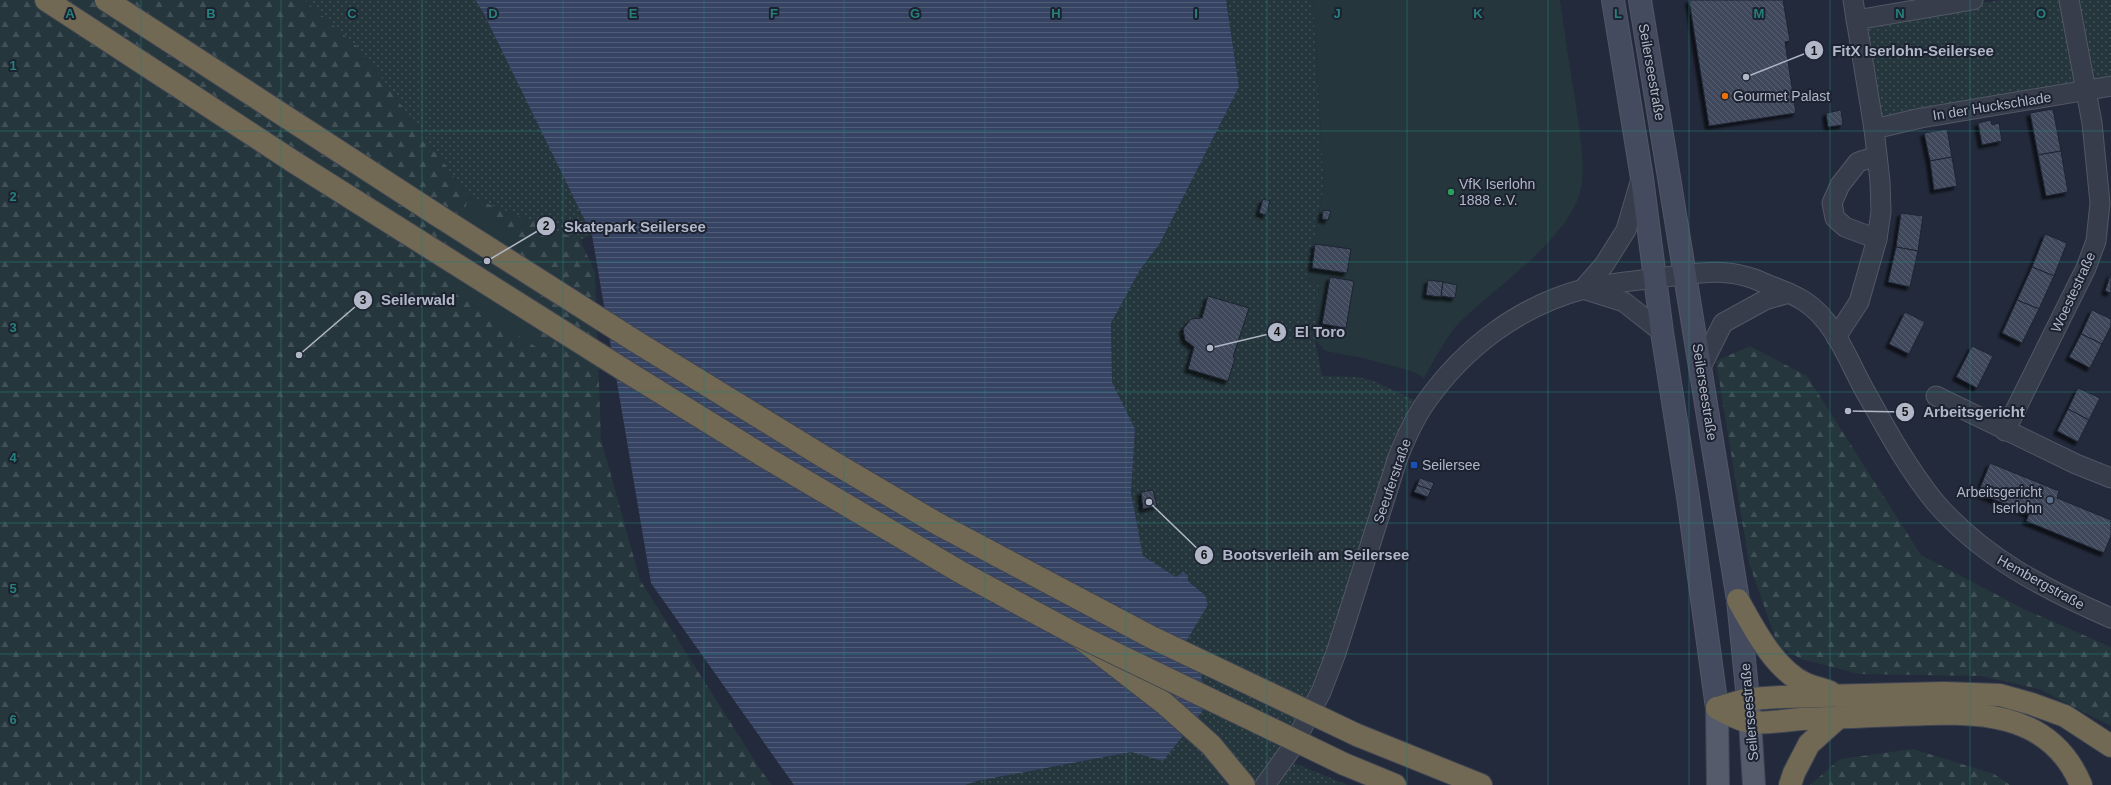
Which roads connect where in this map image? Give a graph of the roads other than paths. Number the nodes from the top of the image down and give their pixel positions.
1 (46, 0) edge
2 (106, 0) edge
3 (1614, 0) edge
4 (1640, 0) edge
5 (1853, 0) edge
6 (1973, 0) edge
7 (2069, 0) edge
8 (1856, 20) junction
9 (2111, 86) edge
10 (2085, 90) junction
11 (1874, 129) junction
12 (1877, 156) junction
13 (1642, 178) junction
14 (1876, 238) junction
15 (1685, 274) junction
16 (1655, 278) junction
17 (1583, 290) junction
18 (1789, 293) junction
19 (1662, 332) junction
20 (1836, 337) junction
21 (1701, 367) junction
22 (1936, 396) dead end
23 (2006, 431) junction
24 (2111, 478) edge
25 (1738, 600) junction
26 (2111, 618) edge
27 (1075, 634) junction
28 (1840, 695) junction
29 (1748, 699) junction
30 (1717, 708) junction
31 (1839, 717) junction
32 (1750, 722) junction
33 (2111, 746) edge
34 (1244, 785) edge
35 (1265, 785) edge
36 (1394, 785) edge
37 (1481, 785) edge
38 (1718, 785) edge
39 (1754, 785) edge
40 (1790, 785) edge
41 (2081, 785) edge

1 - 27 highway
2 - 37 highway, bridge
3 - 13 main road, Seilerseestraße
4 - 15 main road, Seilerseestraße
5 - 8 street
6 - 8 street
7 - 10 street, Woestestraße
8 - 11 street
9 - 10 street, In der Huckschlade
10 - 11 street, In der Huckschlade
10 - 23 street, Woestestraße
11 - 12 street
12 - 14 street
12 - 14 street
13 - 16 main road, Seilerseestraße
13 - 17 street
14 - 20 street
15 - 16 street, Seeuferstraße
15 - 18 street, Hembergstraße
15 - 21 main road, Seilerseestraße
16 - 17 street, Seeuferstraße
16 - 19 main road, Seilerseestraße
17 - 19 street
17 - 35 street, Seeuferstraße
18 - 20 street, Hembergstraße
18 - 21 street
19 - 30 main road, Seilerseestraße
20 - 26 street, Hembergstraße
21 - 25 main road, Seilerseestraße
22 - 23 street
23 - 24 street
25 - 28 highway
25 - 29 main road, Seilerseestraße
27 - 34 highway, bridge
27 - 36 highway, bridge
28 - 29 highway
28 - 33 highway
29 - 30 highway
29 - 32 main road, Seilerseestraße
30 - 32 highway
30 - 38 main road, Seilerseestraße
31 - 32 highway
31 - 40 highway
31 - 41 highway
32 - 39 main road, Seilerseestraße

